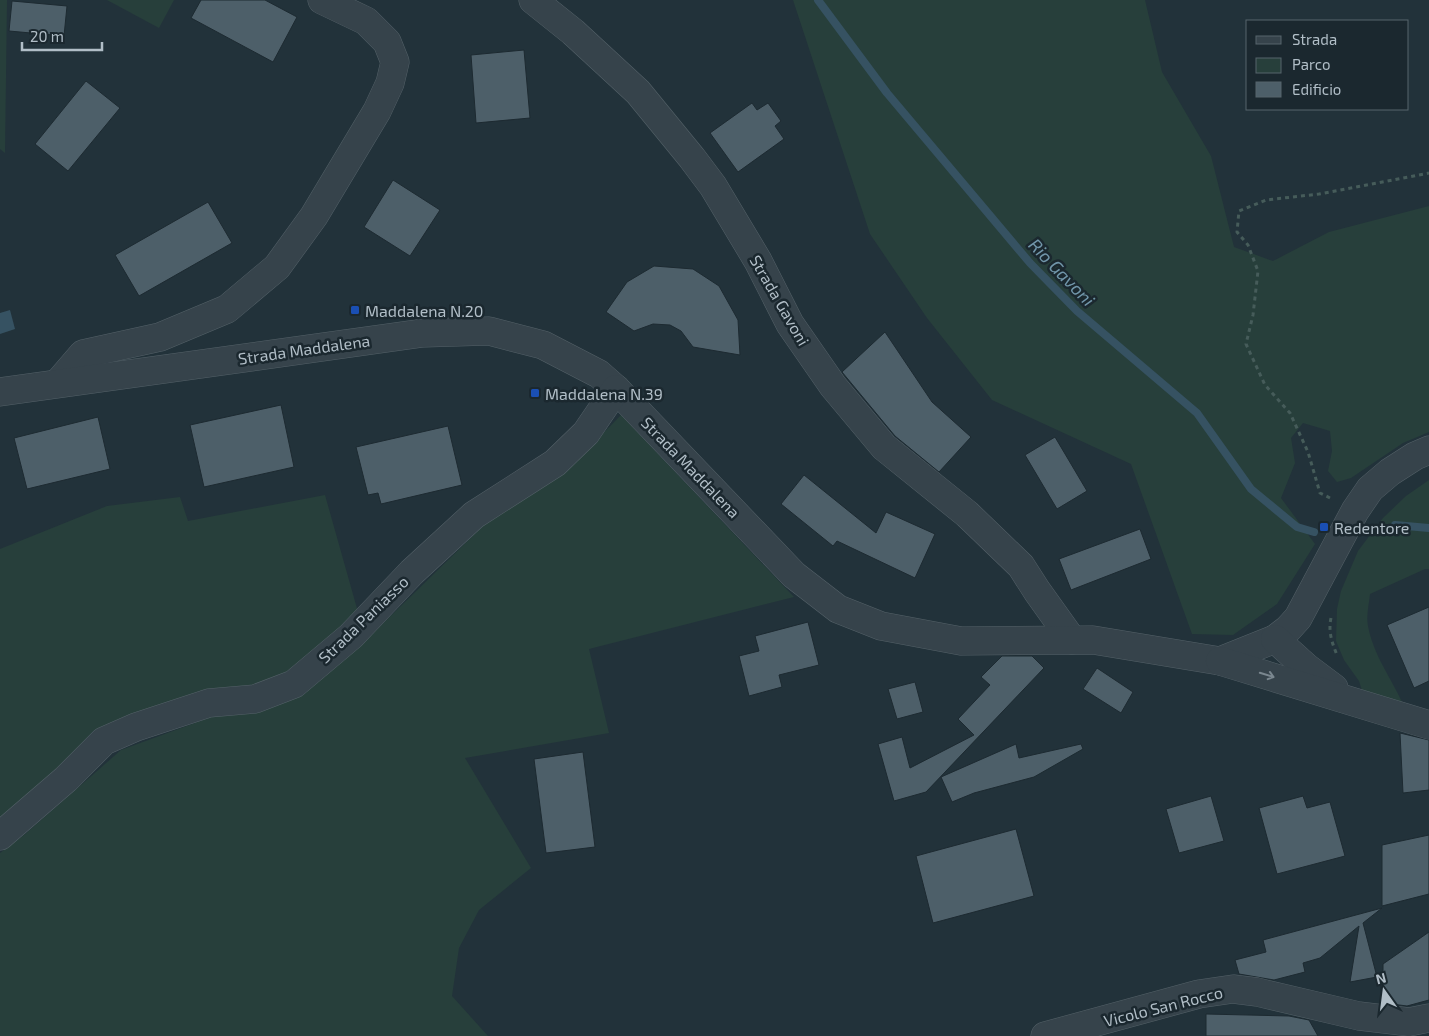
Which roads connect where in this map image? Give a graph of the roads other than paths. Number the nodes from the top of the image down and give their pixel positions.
1 (322, 0) edge
2 (533, 0) edge
3 (556, 0) edge
4 (570, 30) junction
5 (58, 383) junction
6 (616, 389) junction
7 (0, 392) edge
8 (1429, 450) edge
9 (1275, 639) junction
10 (1072, 640) junction
11 (1220, 661) junction
12 (1358, 702) junction
13 (1429, 725) edge
14 (0, 836) edge
15 (1429, 1018) edge
16 (1044, 1036) edge

1 - 5 street
2 - 4 street, Strada Gavoni
3 - 4 street
4 - 10 street, Strada Gavoni
5 - 6 street, Strada Maddalena
5 - 7 street, Strada Maddalena
6 - 10 street, Strada Maddalena
6 - 14 street, Strada Paniasso
8 - 9 street
9 - 11 street
9 - 12 street, Strada Maddalena
10 - 11 street, Strada Maddalena
11 -> 12 street, Strada Maddalena
12 - 13 street, Strada Maddalena
15 - 16 street, Vicolo San Rocco

